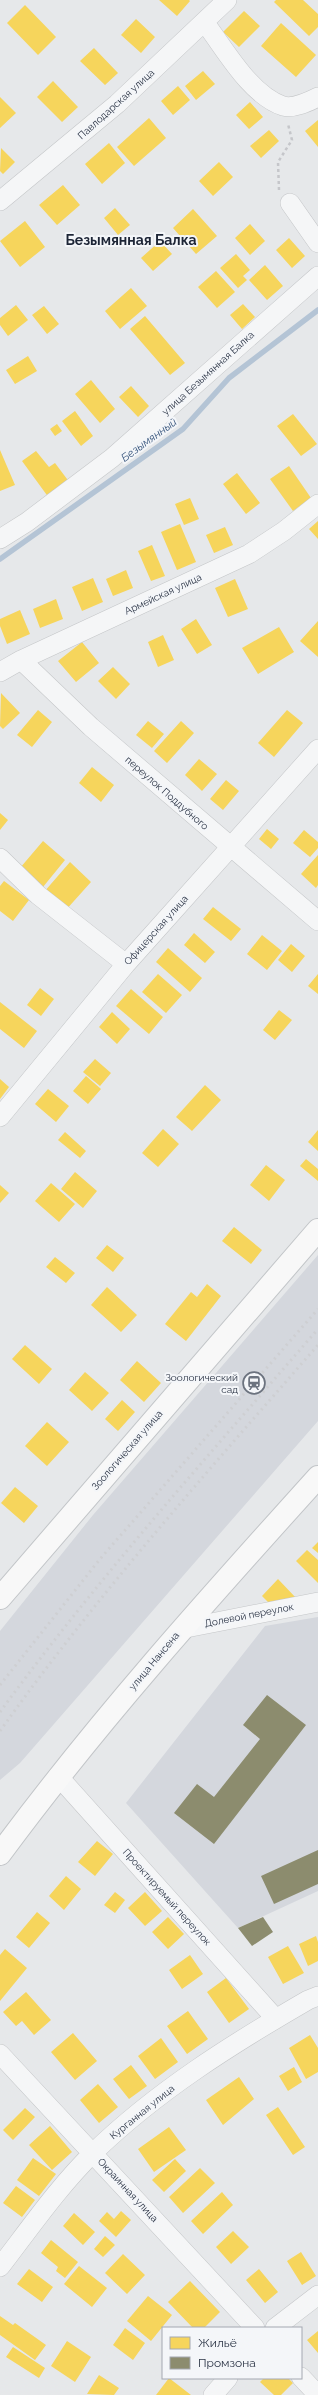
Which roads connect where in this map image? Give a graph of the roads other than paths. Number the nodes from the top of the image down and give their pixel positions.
1 (227, 0) edge
2 (205, 23) junction
3 (318, 97) edge
4 (0, 201) edge
5 (290, 203) road end
6 (318, 243) edge
7 (318, 276) edge
8 (318, 504) edge
9 (0, 539) edge
10 (21, 660) junction
11 (0, 672) edge
12 (318, 749) edge
13 (231, 847) junction
14 (0, 858) edge
15 (318, 921) edge
16 (126, 964) junction
17 (0, 1117) edge
18 (318, 1230) edge
19 (318, 1477) edge
20 (0, 1598) edge
21 (318, 1602) edge
22 (181, 1629) junction
23 (58, 1776) junction
24 (0, 1854) edge
25 (318, 1996) edge
26 (276, 2019) junction
27 (0, 2054) edge
28 (94, 2153) junction
29 (0, 2267) edge
30 (318, 2295) edge
31 (254, 2327) edge
32 (276, 2327) edge
33 (302, 2378) edge
34 (227, 2379) edge
35 (213, 2395) edge
36 (318, 2395) edge

1 - 2 street, Павлодарская улица
2 - 3 street
2 - 4 street, Павлодарская улица
5 - 6 street
7 - 9 street, улица Безымянная Балка
8 - 10 street, Армейская улица
10 - 11 street, Армейская улица
10 - 13 street, переулок Поддубного
12 - 13 street, Офицерская улица
13 - 15 street, переулок Поддубного
13 - 16 street, Офицерская улица
14 - 16 street
16 - 17 street, Офицерская улица
18 - 20 main road, Зоологическая улица
19 - 22 main road, улица Нансена
21 - 22 street, Долевой переулок
22 - 23 main road, улица Нансена
23 - 24 main road, улица Нансена
23 - 26 street, Проектируемый переулок
25 - 26 street, Курганная улица
26 - 28 street, Курганная улица
27 - 28 street, Окраинная улица
28 - 29 street, Курганная улица
28 - 31 street, Окраинная улица
30 - 32 street
33 - 36 street
34 - 35 street

